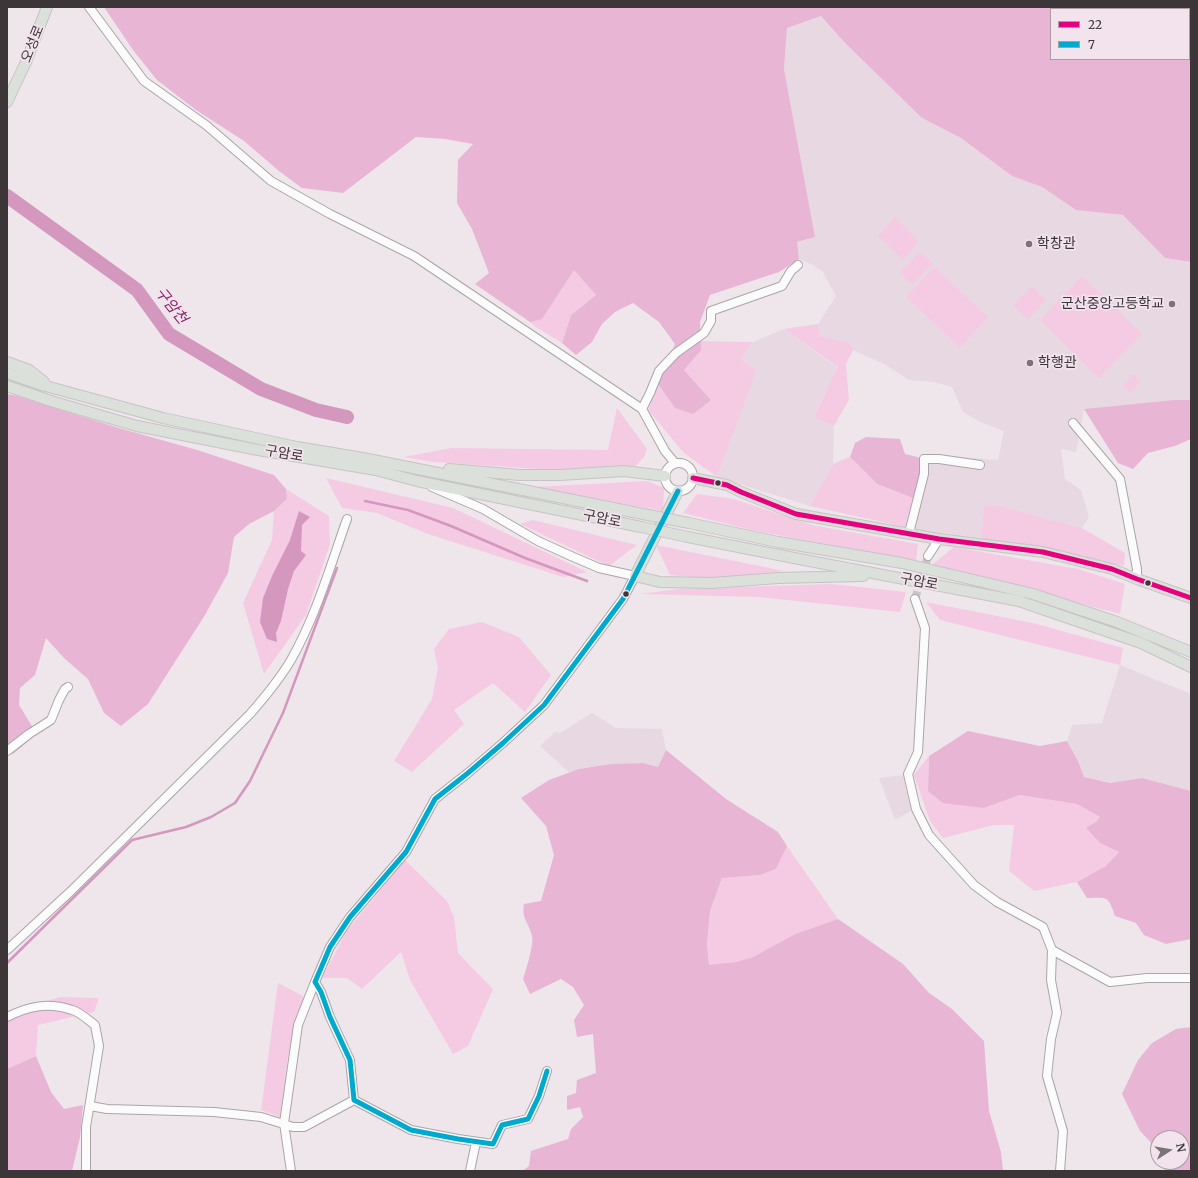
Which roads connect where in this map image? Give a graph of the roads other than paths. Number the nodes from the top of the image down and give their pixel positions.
1 (47, 7) edge
2 (89, 7) edge
3 (7, 102) edge
4 (798, 265) dead end
5 (7, 362) edge
6 (7, 372) edge
7 (7, 386) edge
8 (51, 387) junction
9 (642, 409) junction
10 (1073, 423) dead end
11 (363, 458) junction
12 (675, 463) junction
13 (980, 465) dead end
14 (665, 476) junction
15 (693, 478) junction
16 (417, 481) junction
17 (678, 491) junction
18 (347, 518) dead end
19 (909, 533) junction
20 (939, 539) junction
21 (928, 556) tunnel mouth
22 (881, 575) junction
23 (635, 576) junction
24 (1137, 579) junction
25 (1190, 596) edge
26 (915, 599) tunnel mouth
27 (1191, 652) edge
28 (1191, 667) edge
29 (68, 687) dead end
30 (7, 751) edge
31 (7, 950) edge
32 (1052, 950) junction
33 (1191, 978) edge
34 (315, 982) junction
35 (7, 1017) edge
36 (547, 1071) dead end
37 (354, 1100) junction
38 (90, 1106) junction
39 (284, 1123) junction
40 (476, 1142) junction
41 (86, 1171) edge
42 (291, 1171) edge
43 (470, 1171) edge
44 (1060, 1171) edge

1 - 3 main road, 오성로
2 - 9 street
4 - 9 street
5 - 8 main road
6 - 8 main road, 구암로
7 - 16 main road, 구암로
8 - 11 main road, 구암로
9 - 12 street
10 - 24 street
11 - 14 main road
11 - 27 main road, 구암로, bridge
12 - 14 street
12 - 15 street
13 - 19 street
14 - 17 street
15 - 17 street
15 - 19 main road
16 - 22 main road, 구암로, bridge
16 - 23 street
17 - 23 main road
18 - 31 street
19 - 20 main road
20 - 21 street
20 - 24 main road
22 - 23 main road
22 - 28 main road, 구암로
23 - 34 street
24 - 25 main road
26 - 32 street
29 - 30 street
32 - 33 street
32 - 44 street
34 - 37 street
34 - 39 street
35 - 38 street
36 - 40 street
37 - 39 street
37 - 40 street
38 - 39 street
38 - 41 street
39 - 42 street
40 - 43 street

